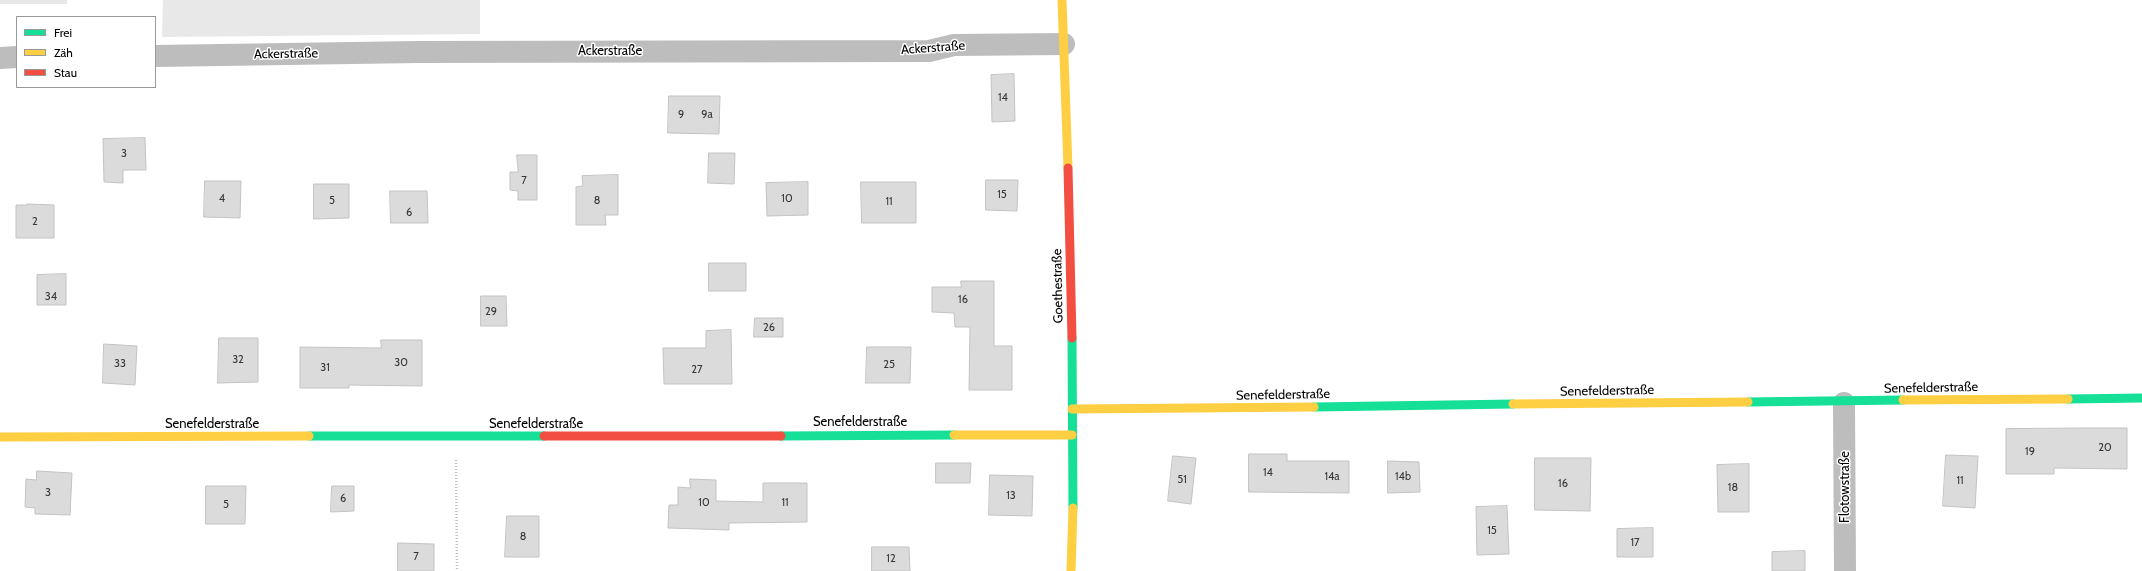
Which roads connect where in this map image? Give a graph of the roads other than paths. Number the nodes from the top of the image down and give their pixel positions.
1 (1062, 0) edge
2 (1064, 44) junction
3 (156, 56) edge
4 (16, 57) edge
5 (0, 58) edge
6 (2142, 398) edge
7 (1844, 403) junction
8 (1072, 410) junction
9 (1072, 435) junction
10 (0, 437) edge
11 (1071, 571) edge
12 (1845, 571) edge

1 - 2 street, Goethestraße
2 - 3 street, Ackerstraße
2 - 8 street, Goethestraße
4 - 5 street
6 - 7 street, Senefelderstraße
7 - 8 street, Senefelderstraße
7 - 12 street, Flotowstraße
8 - 9 street, Goethestraße
9 - 10 street, Senefelderstraße
9 - 11 street, Goethestraße

